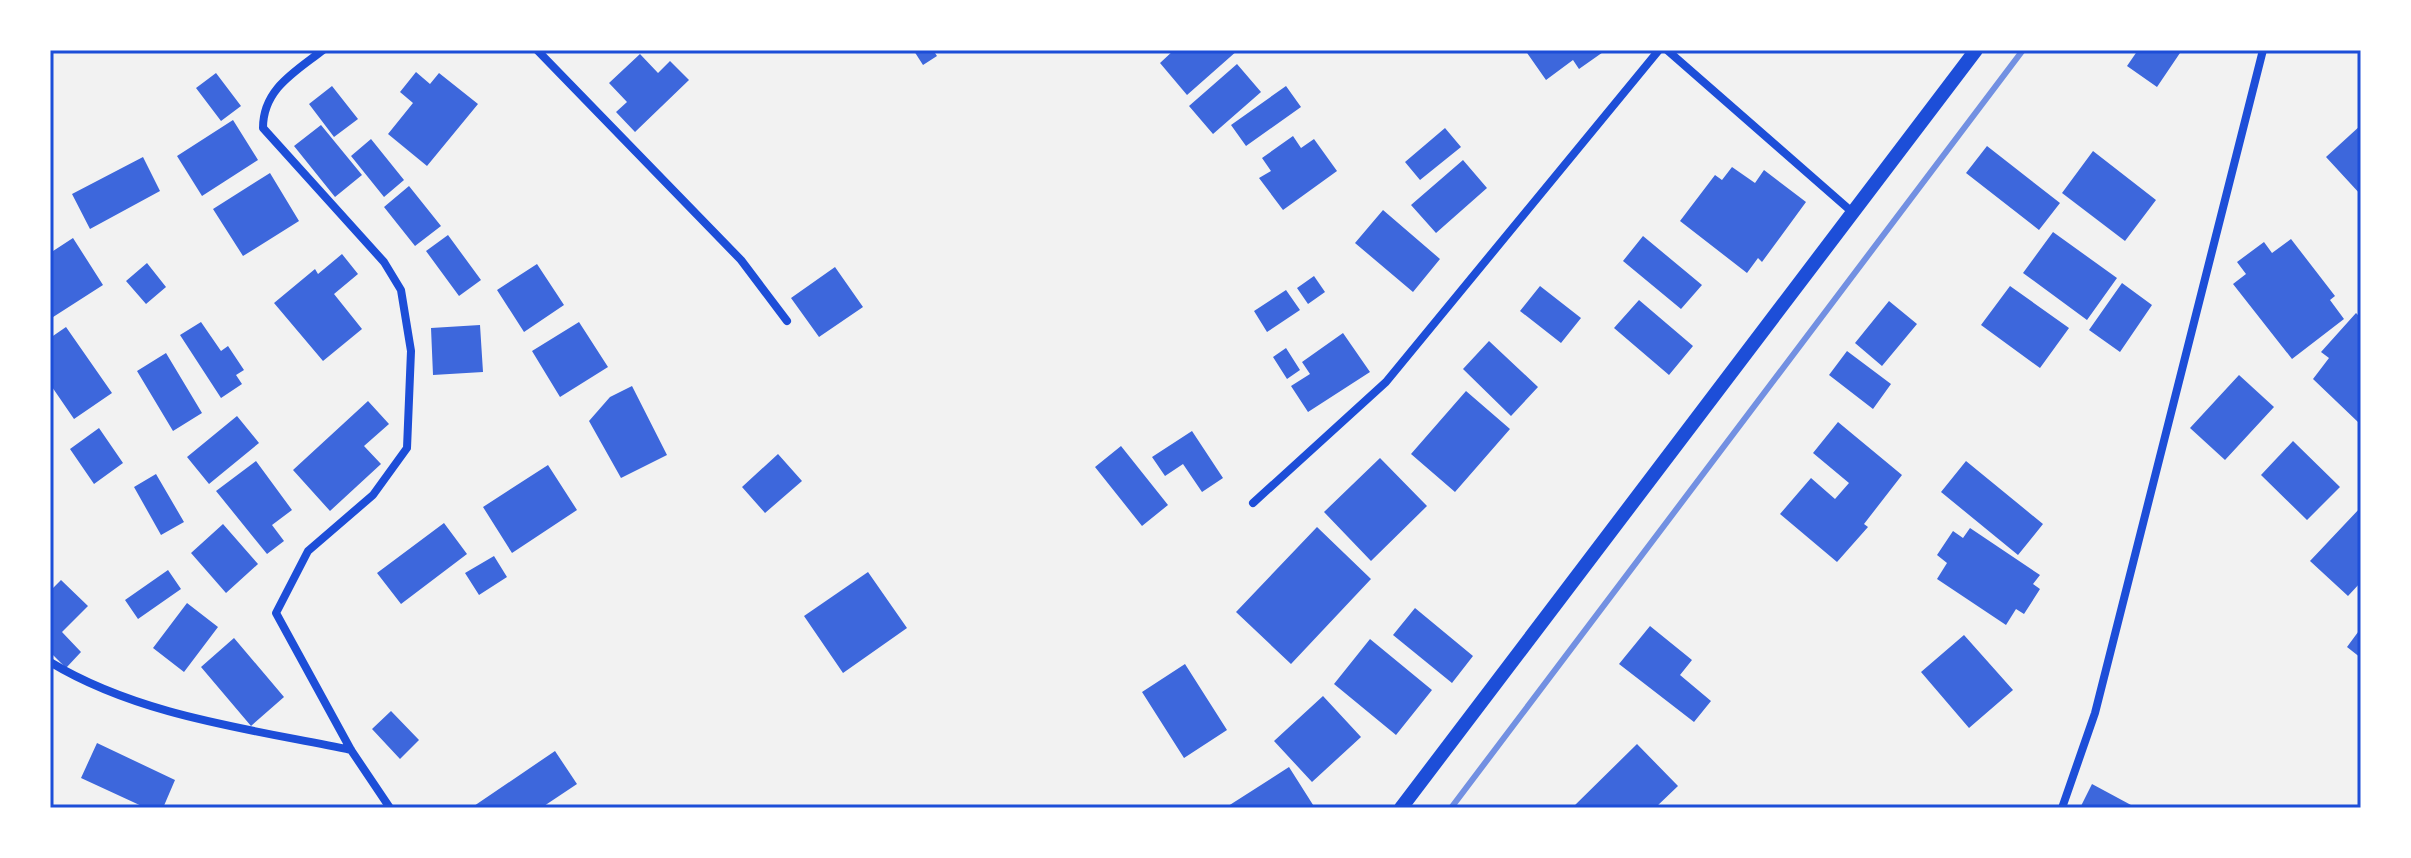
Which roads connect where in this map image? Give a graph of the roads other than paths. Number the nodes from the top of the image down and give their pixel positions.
1 (323, 50) edge
2 (537, 50) edge
3 (1659, 50) edge
4 (1667, 50) edge
5 (1976, 50) edge
6 (2263, 50) edge
7 (1851, 211) junction
8 (787, 321) dead end
9 (1253, 503) dead end
10 (50, 662) edge
11 (351, 750) junction
12 (390, 808) edge
13 (1401, 808) edge
14 (2062, 808) edge

1 - 11 street
2 - 8 street
3 - 9 street
4 - 7 street
5 - 7 street
6 - 14 street
7 - 13 street
10 - 11 street
11 - 12 street

